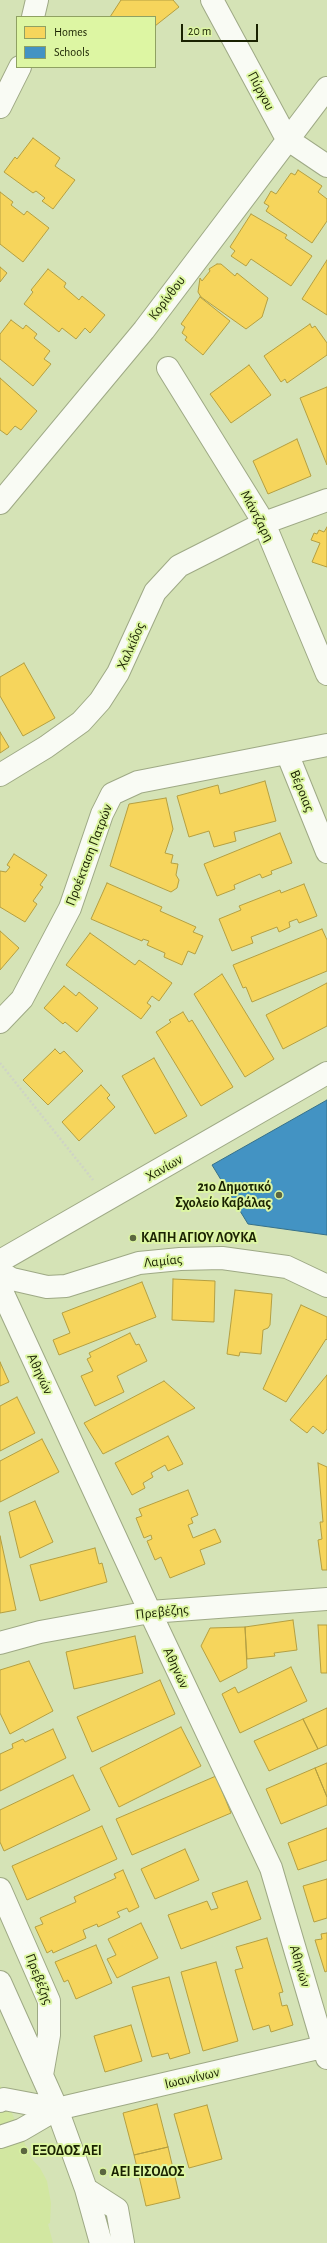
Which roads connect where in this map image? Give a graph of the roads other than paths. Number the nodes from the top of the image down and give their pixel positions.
1 (37, 0) edge
2 (212, 0) edge
3 (33, 16) edge
4 (20, 68) edge
5 (327, 88) edge
6 (0, 107) edge
7 (287, 139) junction
8 (327, 166) edge
9 (168, 368) dead end
10 (327, 500) edge
11 (0, 503) edge
12 (264, 524) junction
13 (327, 674) edge
14 (327, 745) edge
15 (287, 753) junction
16 (0, 775) edge
17 (327, 852) edge
18 (0, 1022) edge
19 (327, 1073) edge
20 (0, 1261) edge
21 (0, 1272) edge
22 (327, 1286) edge
23 (0, 1287) edge
24 (327, 1599) edge
25 (150, 1612) junction
26 (0, 1642) edge
27 (0, 1889) edge
28 (0, 1982) edge
29 (326, 2050) edge
30 (42, 2075) junction
31 (0, 2101) edge
32 (57, 2109) junction
33 (0, 2137) edge
34 (86, 2188) junction
35 (101, 2243) edge
36 (123, 2243) edge

1 - 3 street
2 - 7 street, Πύργου
4 - 6 street
5 - 7 street, Κορίνθου
7 - 8 street, Πύργου
7 - 11 street, Κορίνθου
9 - 12 street, Μάντζαρη
10 - 12 street, Χαλκίδος
12 - 13 street, Μάντζαρη
12 - 16 street, Χαλκίδος
14 - 15 street, Προέκταση Πατρών
15 - 17 street, Βέροιας
15 - 18 street, Προέκταση Πατρών
19 - 20 street, Χανίων
21 - 22 street, Λαμίας
23 - 25 street, Αθηνών
24 - 25 street, Πρεβέζης
25 - 26 street, Πρεβέζης
25 - 29 street, Αθηνών
27 - 30 street, Πρεβέζης
28 - 30 street
29 - 32 street, Ιωαννίνων
30 - 32 street
31 - 32 street
32 - 33 street
32 - 34 street
34 - 35 street
34 - 36 street

